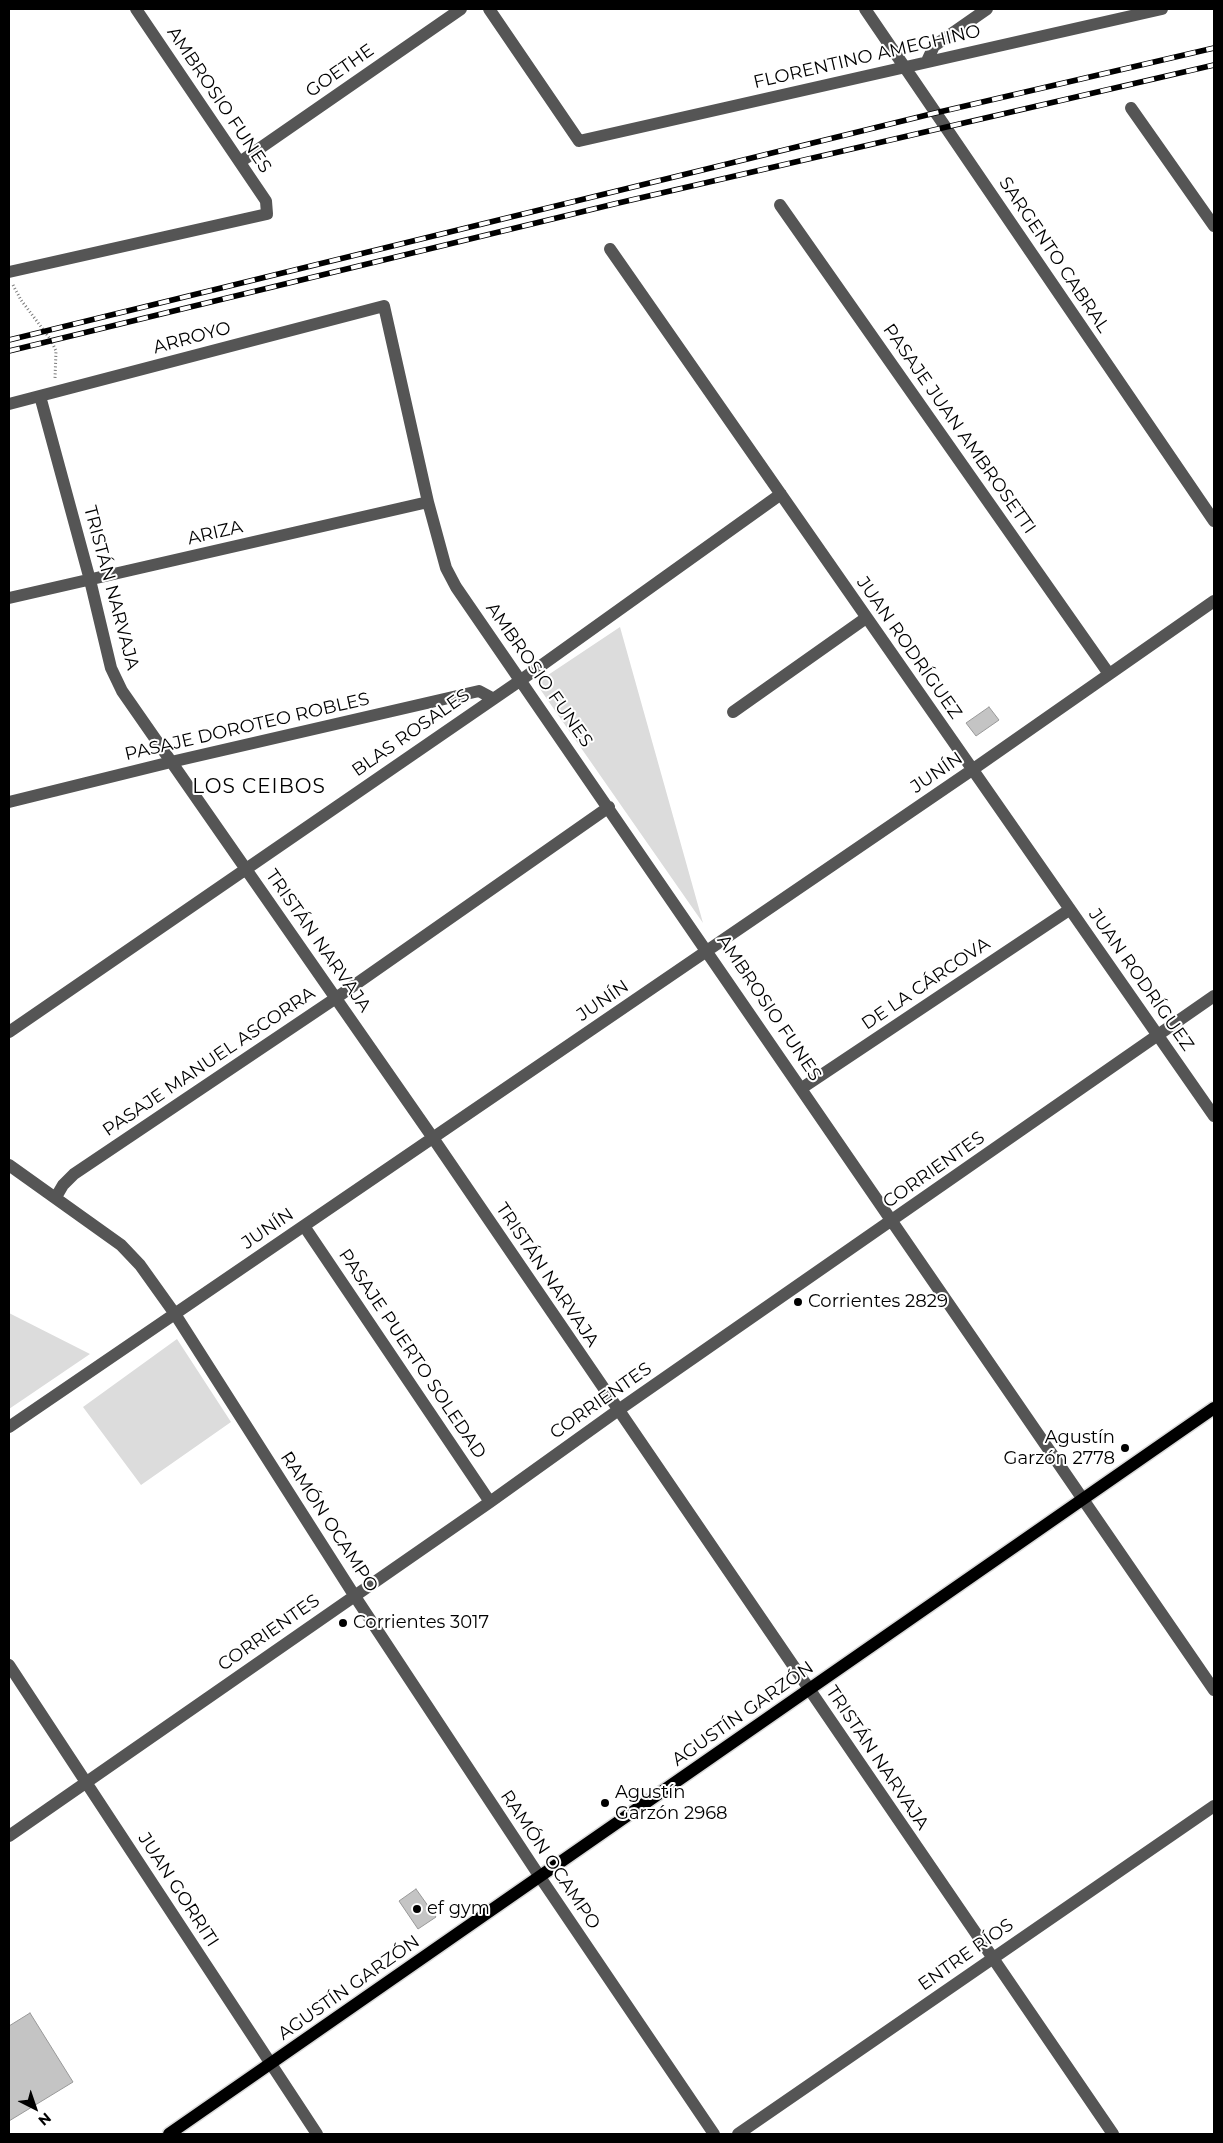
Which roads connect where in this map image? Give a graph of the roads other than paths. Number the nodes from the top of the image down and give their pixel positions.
1 (136, 9) edge
2 (461, 9) edge
3 (489, 9) edge
4 (864, 9) edge
5 (987, 9) edge
6 (1162, 9) edge
7 (927, 62) junction
8 (904, 66) junction
9 (1131, 108) dead end
10 (240, 162) junction
11 (780, 205) dead end
12 (1214, 226) edge
13 (610, 249) dead end
14 (9, 272) edge
15 (384, 306) joint
16 (40, 396) junction
17 (9, 404) edge
18 (781, 494) junction
19 (428, 502) junction
20 (1214, 521) edge
21 (90, 580) junction
22 (9, 598) edge
23 (1214, 601) edge
24 (866, 618) junction
25 (1109, 674) junction
26 (521, 680) junction
27 (492, 698) junction
28 (733, 712) dead end
29 (171, 762) junction
30 (972, 770) junction
31 (9, 802) edge
32 (609, 807) junction
33 (246, 869) junction
34 (1069, 910) junction
35 (708, 951) junction
36 (1214, 996) edge
37 (336, 998) junction
38 (9, 1032) edge
39 (1158, 1034) junction
40 (802, 1088) junction
41 (1214, 1116) edge
42 (433, 1138) junction
43 (9, 1165) edge
44 (56, 1197) junction
45 (891, 1221) junction
46 (304, 1226) junction
47 (175, 1314) junction
48 (1214, 1408) edge
49 (618, 1411) junction
50 (9, 1427) edge
51 (1084, 1499) junction
52 (490, 1502) junction
53 (354, 1595) junction
54 (9, 1666) edge
55 (810, 1690) junction
56 (1214, 1690) edge
57 (86, 1782) junction
58 (1214, 1806) edge
59 (9, 1836) edge
60 (540, 1877) junction
61 (992, 1958) junction
62 (271, 2063) junction
63 (169, 2134) edge
64 (317, 2134) edge
65 (714, 2134) edge
66 (738, 2134) edge
67 (1113, 2134) edge

1 - 10 street, AMBROSIO FUNES
2 - 10 street, GOETHE
3 - 8 street, FLORENTINO AMEGHINO
4 - 8 street, SARGENTO CABRAL
5 - 7 street
6 - 7 street, FLORENTINO AMEGHINO
7 - 8 street, FLORENTINO AMEGHINO
8 - 20 street, SARGENTO CABRAL
9 - 12 street
10 - 14 street, AMBROSIO FUNES
11 - 25 street, PASAJE JUAN AMBROSETTI
13 - 18 street, JUAN RODRÍGUEZ
15 - 16 street, ARROYO
15 - 19 street, AMBROSIO FUNES
16 - 17 street, ARROYO
16 - 21 street, TRISTÁN NARVAJA
18 - 24 street, JUAN RODRÍGUEZ
18 - 26 street, BLAS ROSALES
19 - 21 street, ARIZA
19 - 26 street, AMBROSIO FUNES
21 - 22 street, ARIZA
21 - 29 street, TRISTÁN NARVAJA
23 - 25 street, JUNÍN
24 - 28 street
24 - 30 street, JUAN RODRÍGUEZ
25 - 30 street, JUNÍN
26 - 27 street, BLAS ROSALES
26 - 32 street, AMBROSIO FUNES
27 - 29 street, PASAJE DOROTEO ROBLES
27 - 33 street, BLAS ROSALES
29 - 31 street, PASAJE DOROTEO ROBLES
29 - 33 street, TRISTÁN NARVAJA
30 - 34 street, JUAN RODRÍGUEZ
30 - 35 street, JUNÍN
32 - 35 street, AMBROSIO FUNES
32 - 37 street, PASAJE MANUEL ASCORRA
33 - 37 street, TRISTÁN NARVAJA
33 - 38 street, BLAS ROSALES
34 - 39 street, JUAN RODRÍGUEZ
34 - 40 street, DE LA CÁRCOVA
35 - 40 street, AMBROSIO FUNES
35 - 42 street, JUNÍN
36 - 39 street, CORRIENTES
37 - 42 street, TRISTÁN NARVAJA
37 - 44 street, PASAJE MANUEL ASCORRA
39 - 41 street, JUAN RODRÍGUEZ
39 - 45 street, CORRIENTES
40 - 45 street, AMBROSIO FUNES
42 - 46 street, JUNÍN
42 - 49 street, TRISTÁN NARVAJA
43 - 44 street, RAMÓN OCAMPO
44 - 47 street, RAMÓN OCAMPO
45 - 49 street, CORRIENTES
45 - 51 street, AMBROSIO FUNES
46 - 47 street, JUNÍN
46 - 52 street, PASAJE PUERTO SOLEDAD
47 - 50 street, JUNÍN
47 - 53 street, RAMÓN OCAMPO
48 - 51 main road, AGUSTÍN GARZÓN
49 - 52 street, CORRIENTES
49 - 55 street, TRISTÁN NARVAJA
51 - 55 main road, AGUSTÍN GARZÓN
51 - 56 street, AMBROSIO FUNES
52 - 53 street, CORRIENTES
53 - 57 street, CORRIENTES
53 - 60 street, RAMÓN OCAMPO
54 - 57 street, JUAN GORRITI
55 - 60 main road, AGUSTÍN GARZÓN
55 - 61 street, TRISTÁN NARVAJA
57 - 59 street, CORRIENTES
57 - 62 street, JUAN GORRITI
58 - 61 street, ENTRE RÍOS
60 - 62 main road, AGUSTÍN GARZÓN
60 - 65 street, RAMÓN OCAMPO
61 - 66 street, ENTRE RÍOS
61 - 67 street, TRISTÁN NARVAJA
62 - 63 main road, AGUSTÍN GARZÓN
62 - 64 street, JUAN GORRITI

